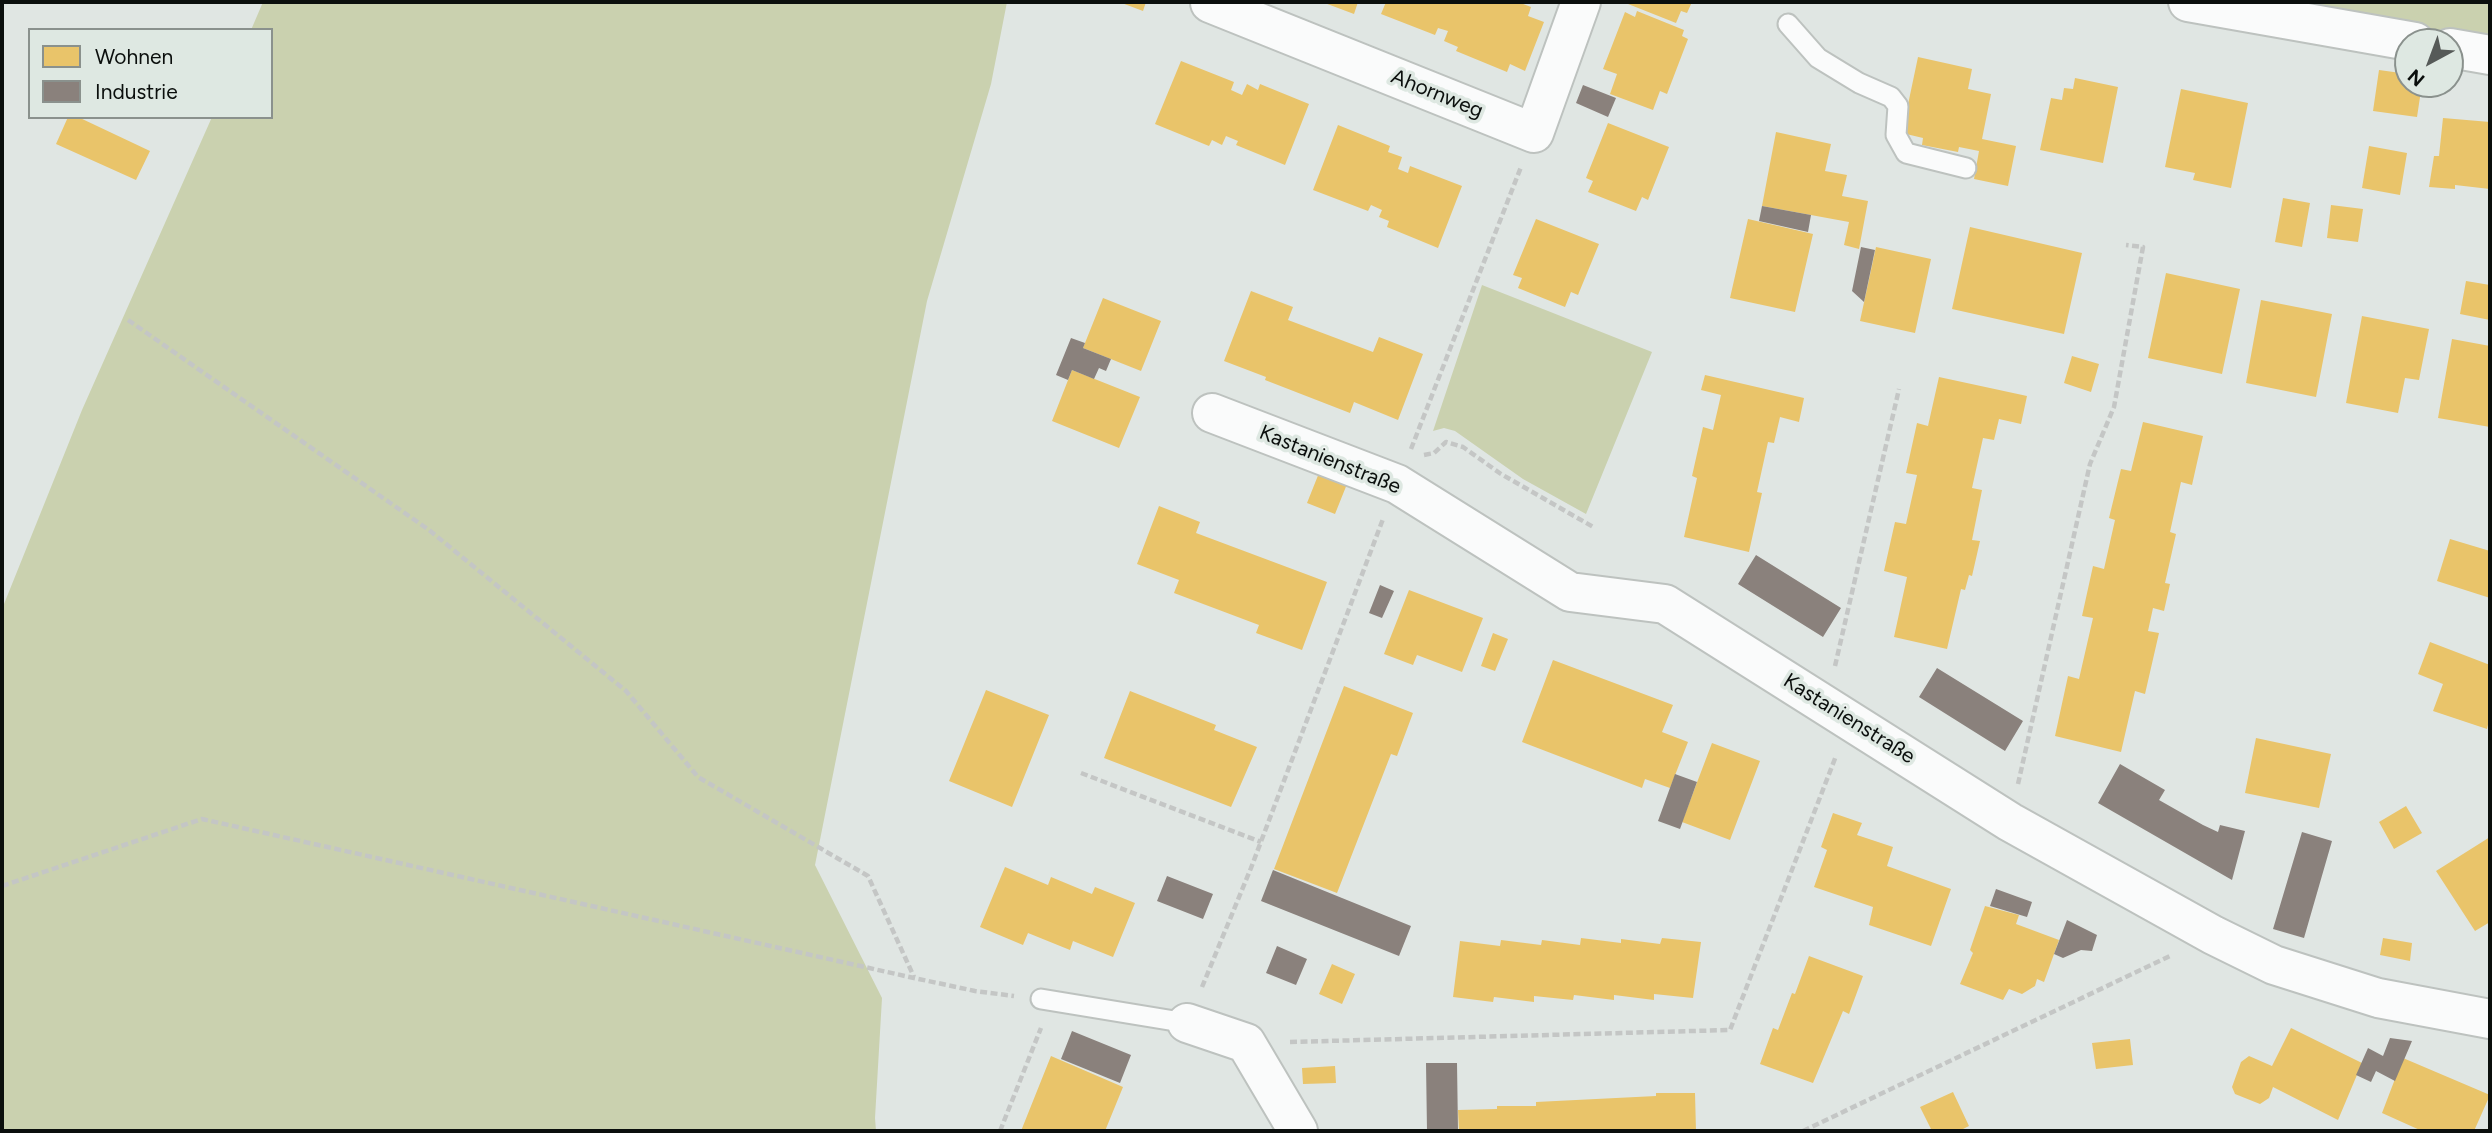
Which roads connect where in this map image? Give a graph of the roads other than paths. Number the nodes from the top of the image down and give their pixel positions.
1 (1581, 2) edge
2 (2188, 2) edge
3 (1210, 3) edge
4 (1788, 24) dead end
5 (2394, 38) edge
6 (2464, 50) edge
7 (2490, 55) edge
8 (1966, 168) dead end
9 (1212, 413) dead end
10 (1047, 1000) road end
11 (2490, 1019) edge
12 (1187, 1023) joint
13 (1298, 1131) edge

1 - 3 street, Ahornweg
2 - 5 street
4 - 8 lane
6 - 7 street
9 - 11 street, Kastanienstraße
10 - 12 lane
12 - 13 street

